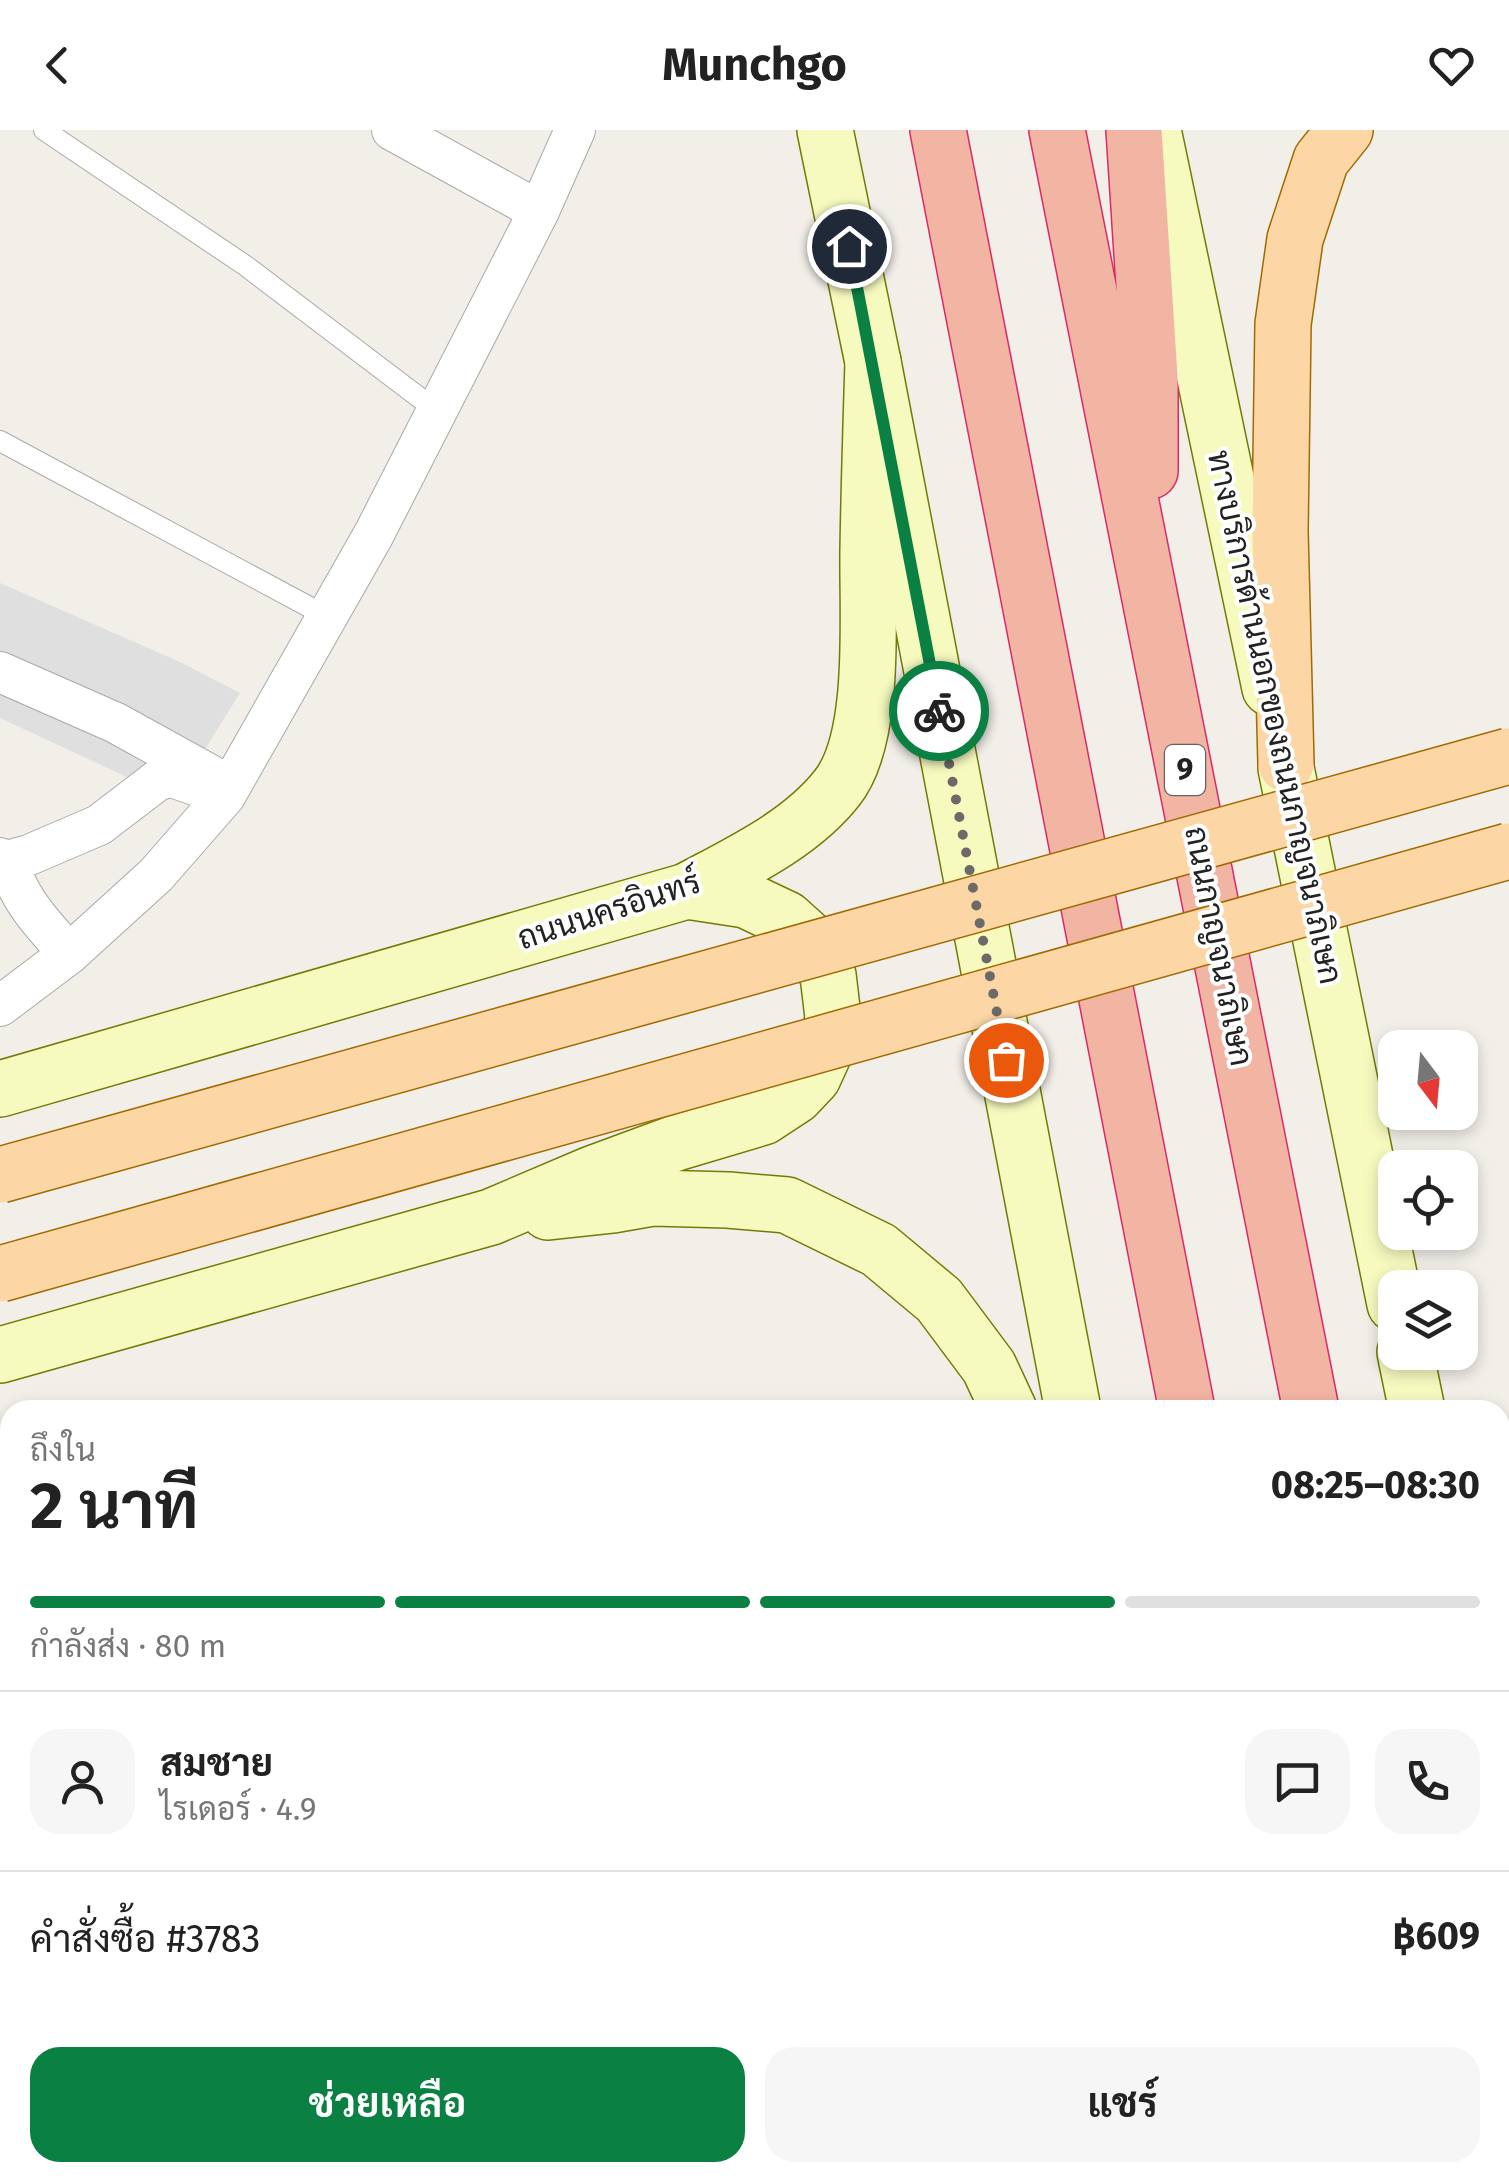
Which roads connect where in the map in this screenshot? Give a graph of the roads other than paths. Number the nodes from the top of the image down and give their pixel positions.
1 (44, 130) edge
2 (392, 130) edge
3 (575, 130) edge
4 (825, 130) edge
5 (938, 130) edge
6 (1057, 130) edge
7 (1134, 130) edge
8 (1154, 130) edge
9 (1345, 130) edge
10 (539, 211) junction
11 (873, 362) junction
12 (437, 412) junction
13 (0, 441) edge
14 (1144, 565) junction
15 (328, 616) junction
16 (0, 672) edge
17 (1509, 756) edge
18 (1286, 764) junction
19 (227, 791) junction
20 (1509, 850) edge
21 (3, 859) edge
22 (688, 890) junction
23 (69, 954) junction
24 (0, 1006) edge
25 (0, 1088) edge
26 (0, 1175) edge
27 (491, 1217) junction
28 (1388, 1270) edge
29 (0, 1274) edge
30 (0, 1355) edge
31 (1408, 1370) edge
32 (1004, 1400) edge
33 (1070, 1400) edge
34 (1184, 1400) edge
35 (1309, 1400) edge
36 (1414, 1400) edge

1 - 12 lane
2 - 10 street
3 - 10 street
4 - 11 main road
5 - 34 highway
6 - 14 highway, ถนนกาญจนาภิเษก / 9
7 - 14 highway
8 - 18 main road, ทางบริการด้านนอกของถนนกาญจนาภิเษก
9 - 18 main road
10 - 12 street
11 - 22 main road, ถนนนครอินทร์
11 - 33 main road
12 - 15 street
13 - 15 lane
14 - 35 highway, ถนนกาญจนาภิเษก / 9
15 - 19 street
16 - 19 street
17 - 26 main road, bridge
18 - 28 main road, ทางบริการด้านนอกของถนนกาญจนาภิเษก
19 - 21 street
19 - 23 street
20 - 29 main road, bridge
21 - 23 street
22 - 25 main road, ถนนนครอินทร์
22 - 27 main road
23 - 24 street
27 - 30 main road
27 - 32 main road
31 - 36 main road

